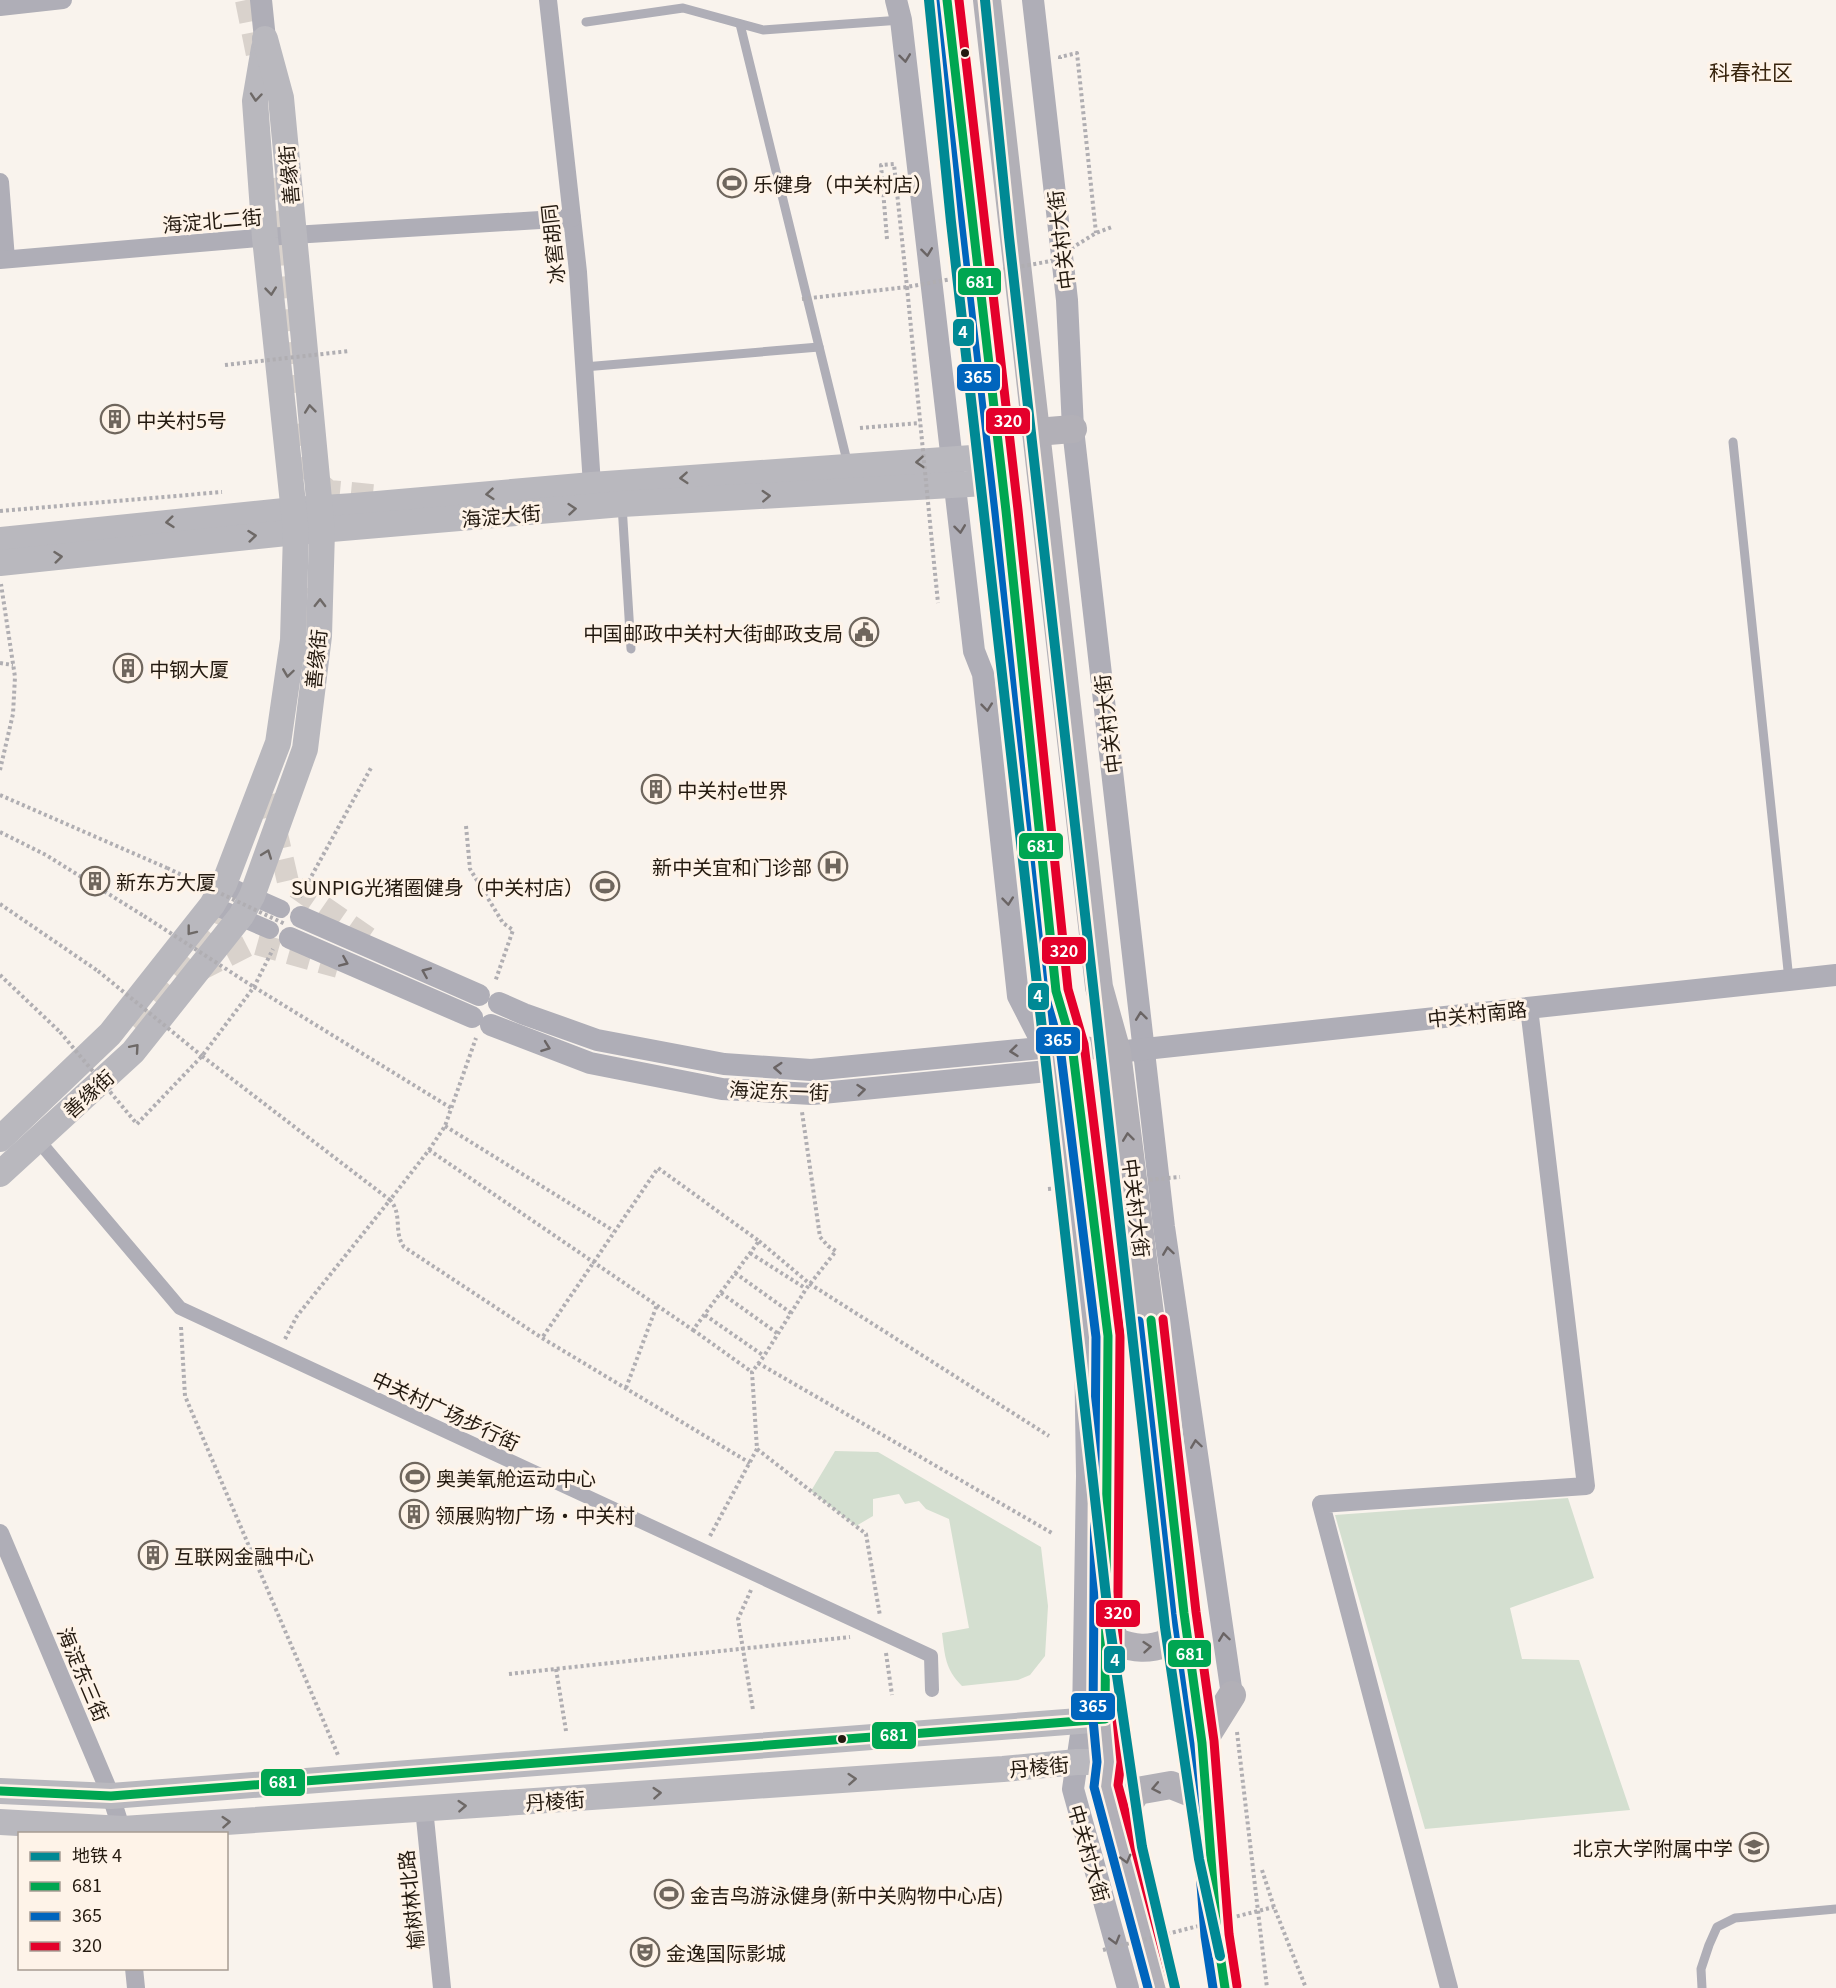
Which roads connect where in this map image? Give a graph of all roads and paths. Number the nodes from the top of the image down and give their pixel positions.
1 (63, 0) edge
2 (261, 0) edge
3 (548, 0) edge
4 (947, 0) edge
5 (987, 0) edge
6 (1033, 0) edge
7 (0, 7) edge
8 (898, 10) edge
9 (586, 22) dead end
10 (740, 24) junction
11 (265, 39) junction
12 (1061, 67) dead end
13 (0, 182) edge
14 (572, 218) junction
15 (1112, 227) dead end
16 (1096, 233) junction
17 (293, 235) junction
18 (265, 238) junction
19 (887, 239) dead end
20 (3, 260) edge
21 (907, 287) junction
22 (802, 299) dead end
23 (819, 347) junction
24 (349, 351) dead end
25 (225, 365) dead end
26 (584, 367) junction
27 (920, 423) junction
28 (860, 428) dead end
29 (1073, 429) junction
30 (1036, 432) junction
31 (1733, 442) dead end
32 (952, 460) junction
33 (849, 467) junction
34 (1001, 469) junction
35 (592, 485) junction
36 (955, 485) junction
37 (622, 504) junction
38 (321, 520) junction
39 (295, 521) junction
40 (0, 540) edge
41 (0, 563) edge
42 (0, 578) edge
43 (938, 603) dead end
44 (631, 649) dead end
45 (0, 663) edge
46 (13, 665) junction
47 (2, 751) edge
48 (372, 766) dead end
49 (0, 770) edge
50 (0, 795) edge
51 (0, 832) edge
52 (218, 894) junction
53 (0, 904) edge
54 (247, 906) junction
55 (286, 923) junction
56 (0, 975) edge
57 (1836, 975) edge
58 (1790, 980) junction
59 (254, 987) junction
60 (1530, 1008) junction
61 (1044, 1048) junction
62 (1131, 1050) junction
63 (202, 1056) junction
64 (1068, 1062) junction
65 (799, 1094) junction
66 (451, 1108) dead end
67 (445, 1126) dead end
68 (0, 1139) edge
69 (37, 1139) junction
70 (0, 1174) edge
71 (1180, 1177) dead end
72 (1048, 1189) dead end
73 (390, 1200) junction
74 (614, 1231) junction
75 (759, 1241) junction
76 (750, 1253) junction
77 (593, 1262) junction
78 (735, 1274) junction
79 (810, 1284) junction
80 (806, 1289) junction
81 (721, 1293) junction
82 (657, 1305) junction
83 (180, 1308) junction
84 (791, 1313) junction
85 (705, 1315) junction
86 (690, 1328) junction
87 (777, 1333) junction
88 (542, 1338) junction
89 (278, 1353) junction
90 (764, 1356) junction
91 (758, 1363) junction
92 (752, 1372) junction
93 (626, 1388) junction
94 (1049, 1436) dead end
95 (757, 1449) junction
96 (750, 1463) junction
97 (0, 1533) edge
98 (1052, 1533) dead end
99 (703, 1550) junction
100 (757, 1575) junction
101 (1184, 1613) junction
102 (1107, 1620) junction
103 (884, 1634) junction
104 (743, 1649) junction
105 (556, 1669) junction
106 (509, 1674) dead end
107 (932, 1690) dead end
108 (892, 1695) dead end
109 (1232, 1695) joint
110 (753, 1710) dead end
111 (1094, 1720) junction
112 (566, 1731) dead end
113 (1202, 1743) junction
114 (338, 1755) dead end
115 (1077, 1762) junction
116 (1109, 1762) junction
117 (0, 1791) edge
118 (111, 1796) junction
119 (1206, 1807) junction
120 (424, 1808) junction
121 (0, 1822) edge
122 (1117, 1824) junction
123 (123, 1831) edge
124 (1262, 1870) dead end
125 (1274, 1907) junction
126 (1836, 1909) edge
127 (1103, 1950) dead end
128 (134, 1970) edge
129 (136, 1988) edge
130 (442, 1988) edge
131 (1128, 1988) edge
132 (1161, 1988) edge
133 (1225, 1988) edge
134 (1306, 1988) edge
135 (1449, 1988) edge
136 (1702, 1988) edge

1 - 7 street
2 - 11 street, 善缘街
3 - 14 street, 冰窖胡同
4 - 34 main road, 中关村大街
5 - 30 main road, 中关村大街
6 - 29 street, 中关村大街
8 - 10 lane
8 -> 32 street
9 - 10 lane
10 - 23 lane
11 - 17 main road, 善缘街
11 -> 18 main road, 善缘街
12 - 16 path
13 - 20 street
14 - 17 street, 海淀北二街
14 - 26 street, 冰窖胡同
15 - 16 path, bridge
16 - 21 path, bridge
17 - 18 street, 海淀北二街
38 -> 17 main road, 善缘街
18 - 20 street, 海淀北二街
18 -> 39 main road, 善缘街
19 - 21 path
21 - 22 path, bridge
21 - 27 path, bridge
23 - 26 lane
23 - 33 lane
24 - 25 path, bridge
26 - 35 street, 冰窖胡同
27 - 28 path
27 - 43 path, bridge
29 - 30 main road
62 -> 29 street, 中关村大街
30 - 62 main road, 中关村大街
31 - 58 lane
32 -> 33 main road, 海淀大街
32 - 34 main road, 海淀大街
32 - 36 street
33 -> 35 main road, 海淀大街
34 - 36 main road, 海淀大街
34 - 64 main road, 中关村大街
35 - 37 street
35 -> 38 main road, 海淀大街
37 -> 36 main road, 海淀大街
36 -> 61 street
38 -> 37 main road, 海淀大街
37 - 44 lane
38 - 39 main road, 海淀大街
54 -> 38 main road, 善缘街
39 -> 40 main road, 海淀大街
41 -> 39 main road, 海淀大街
39 -> 52 main road, 善缘街
42 - 46 path
45 - 46 path
46 - 47 path
47 - 49 path
48 - 55 path
50 - 55 path, bridge
51 - 59 path, bridge
52 - 54 street, 海淀东一街
52 -> 68 main road, 善缘街
53 - 63 path, bridge
54 - 55 street, 海淀东一街
69 -> 54 main road, 善缘街
55 - 59 path
61 -> 55 street, 海淀东一街
55 -> 65 street, 海淀东一街
56 - 63 path, bridge
57 - 58 street, 中关村南路
58 - 60 street, 中关村南路
59 - 63 path
59 - 66 path
60 - 62 street, 中关村南路
60 - 135 street
61 - 64 street, 海淀东一街
62 - 64 street, 中关村南路
101 -> 62 main road, 中关村大街
109 -> 62 street, 中关村大街
63 - 73 path
65 -> 64 street, 海淀东一街
64 - 102 main road, 中关村大街
64 - 111 street, 中关村大街
65 - 79 path
67 - 74 path
69 - 70 main road, 善缘街
69 - 83 street, 中关村广场步行街
71 - 72 path, bridge
73 - 77 path
73 - 88 path
73 - 89 path
74 - 75 path
74 - 77 path
75 - 76 path
75 - 79 path
76 - 78 path
76 - 80 path
77 - 82 path
77 - 88 path
78 - 81 path
78 - 84 path
79 - 80 path
79 - 94 path
80 - 84 path
81 - 85 path
81 - 87 path
82 - 86 path
82 - 93 path
83 - 89 street, 中关村广场步行街
83 - 114 path
84 - 87 path
85 - 86 path
85 - 90 path
86 - 92 path
87 - 90 path
88 - 93 path
89 - 99 street, 中关村广场步行街
90 - 91 path
91 - 92 path
91 - 98 path
92 - 95 path
93 - 96 path
95 - 96 path
95 - 103 path
96 - 99 path
97 - 118 street, 海淀东三街
99 - 100 street, 中关村广场步行街
100 - 103 street, 中关村广场步行街
100 - 104 path
102 -> 101 main road
101 - 113 main road, 中关村大街
102 - 111 main road, 中关村大街
103 - 104 path
103 - 107 street, 中关村广场步行街
103 - 108 path
104 - 105 path
104 - 110 path
105 - 106 path
105 - 112 path
109 - 113 main road
111 - 115 street, 中关村大街
111 - 116 main road, 中关村大街
111 - 118 main road, 丹棱街
113 - 119 main road, 中关村大街
115 - 116 main road, 丹棱街
120 -> 115 main road, 丹棱街
115 -> 131 street, 中关村大街
116 - 122 main road, 中关村大街
117 - 118 main road, 丹棱街
118 - 123 street, 海淀东三街
119 -> 122 main road
119 - 133 main road, 中关村大街
123 -> 120 main road, 丹棱街
120 - 130 street, 榆树林北路
121 - 123 main road, 丹棱街
122 -> 132 main road, 中关村大街
124 - 125 path
125 - 127 path, bridge
125 - 134 path
126 - 136 lane
128 - 129 street

